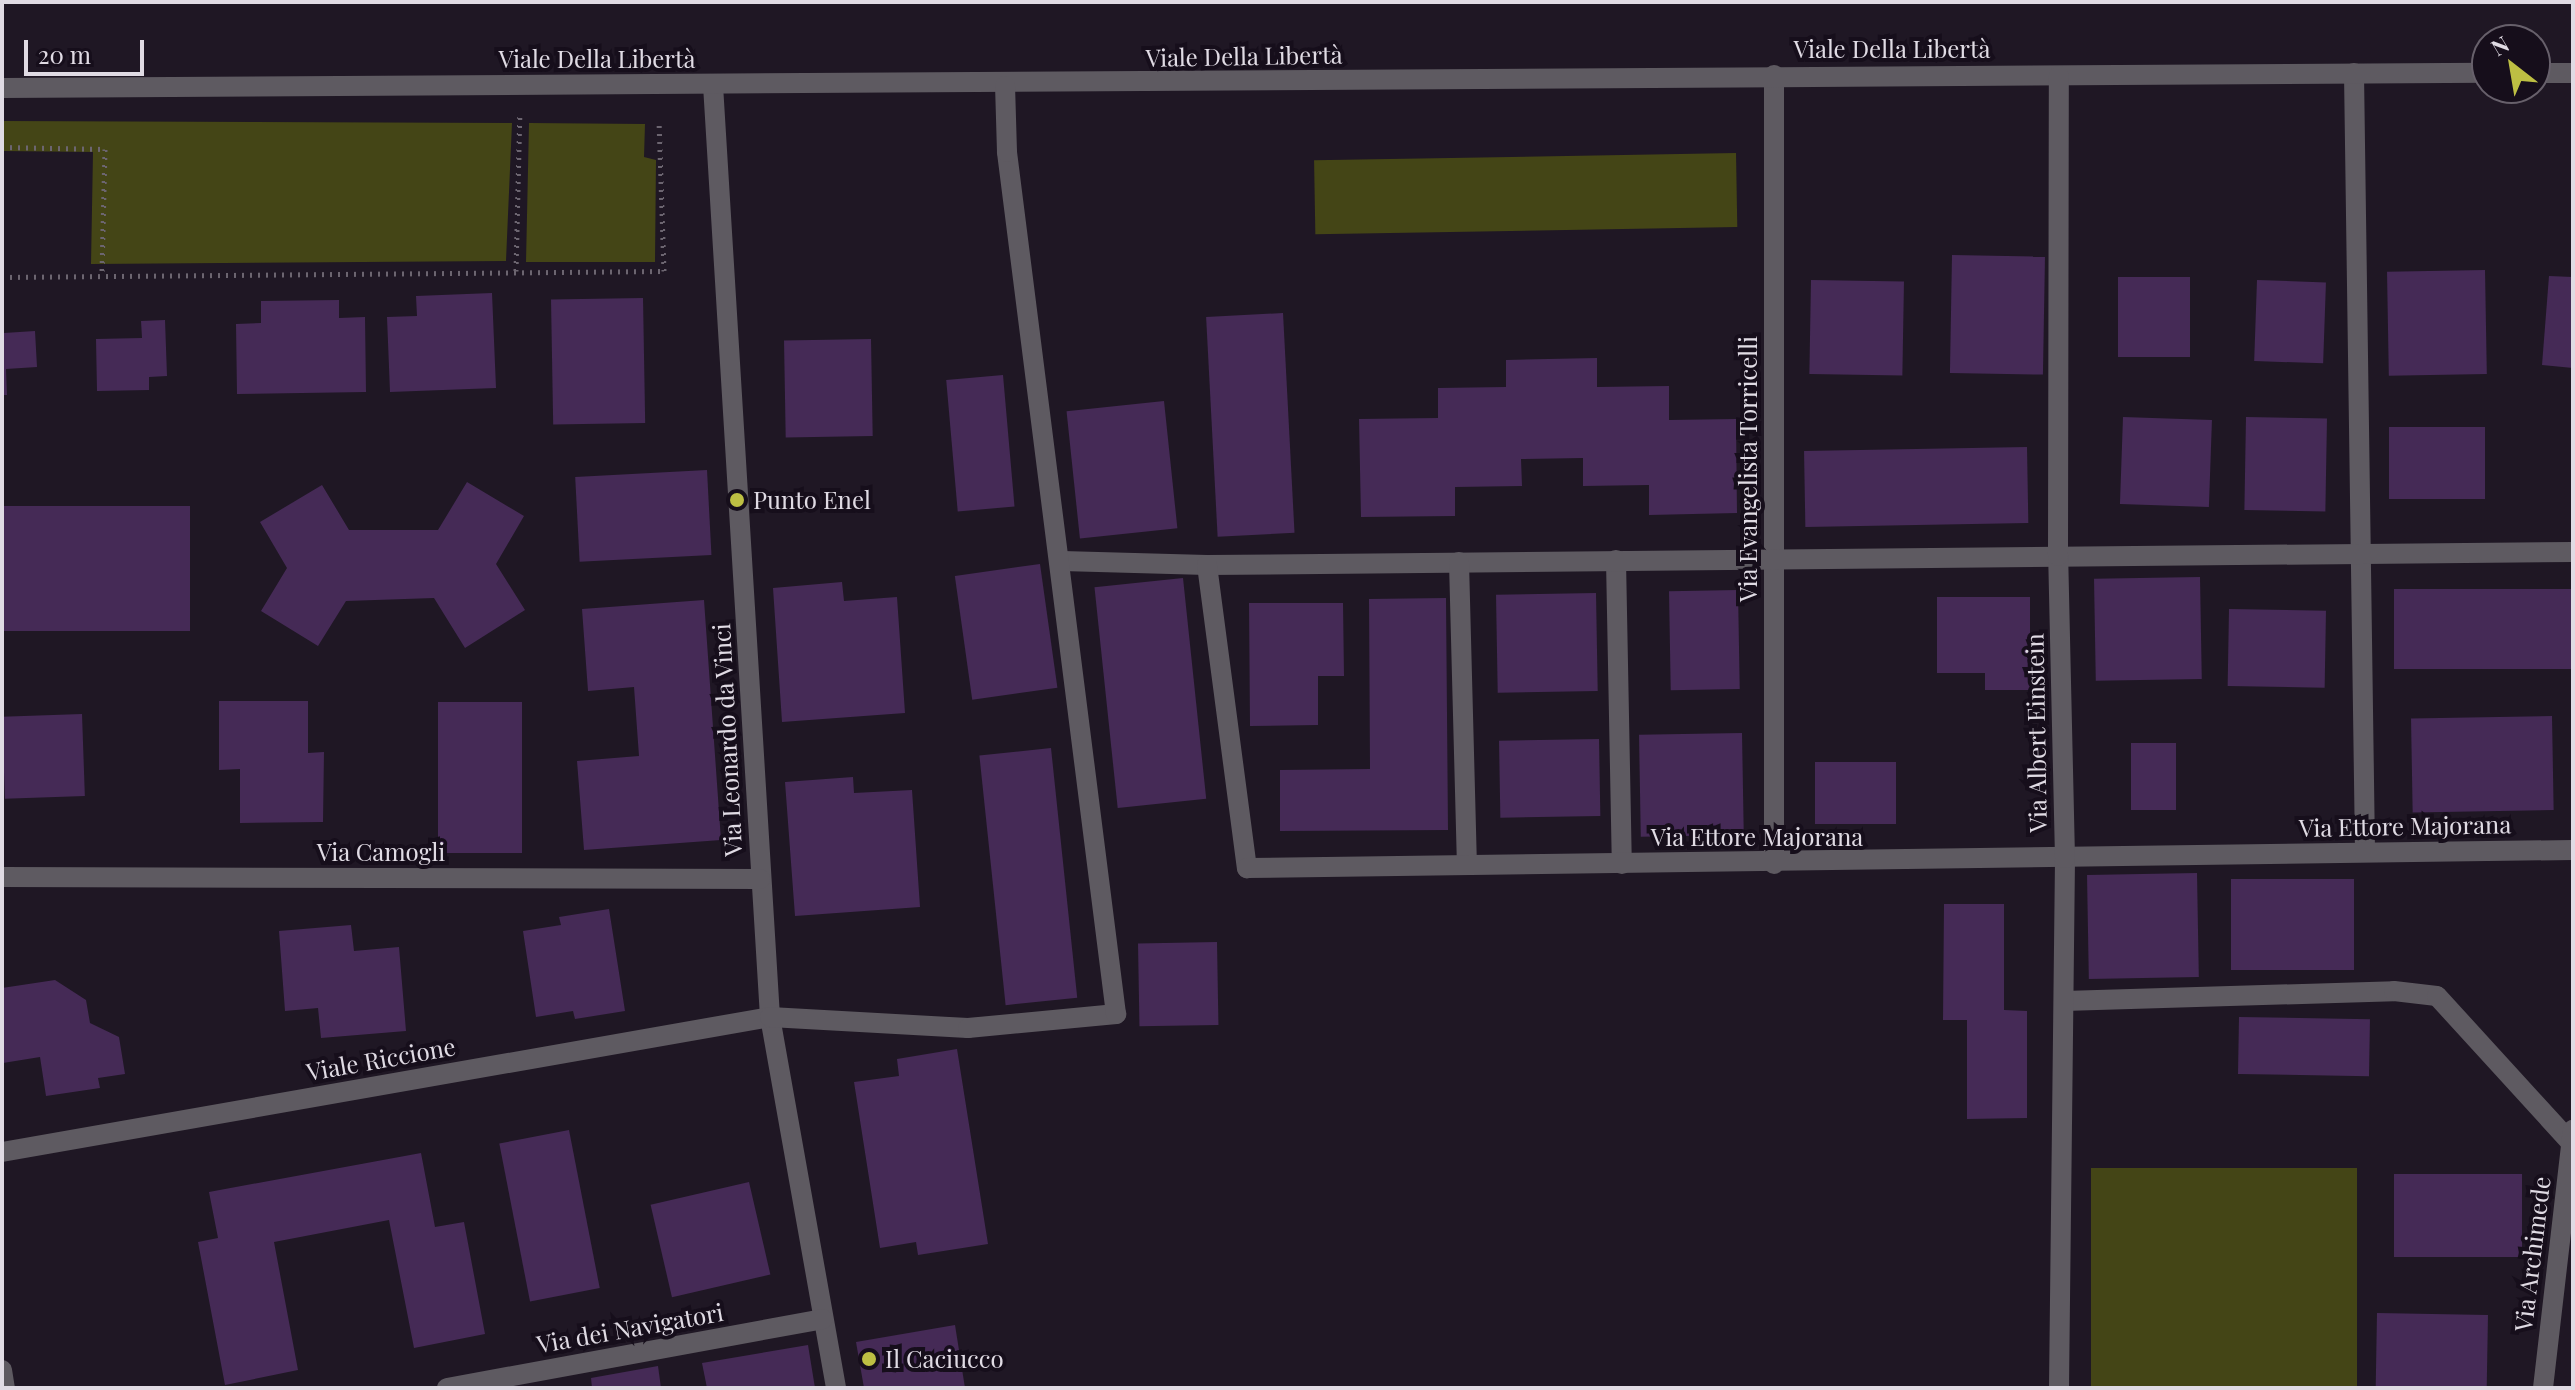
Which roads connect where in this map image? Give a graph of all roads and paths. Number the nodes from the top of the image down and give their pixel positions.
1 (2354, 73) junction
2 (2471, 73) edge
3 (2551, 73) edge
4 (2573, 73) edge
5 (1774, 75) junction
6 (2059, 76) junction
7 (521, 85) junction
8 (713, 85) junction
9 (1005, 86) junction
10 (2, 88) edge
11 (659, 124) dead end
12 (2, 147) edge
13 (516, 271) junction
14 (102, 275) junction
15 (2, 277) edge
16 (2573, 552) edge
17 (2360, 554) junction
18 (2058, 556) junction
19 (1773, 559) junction
20 (1616, 560) junction
21 (1062, 561) junction
22 (1459, 562) junction
23 (1207, 565) junction
24 (2573, 850) edge
25 (2365, 852) junction
26 (2065, 858) junction
27 (1622, 864) junction
28 (1774, 864) junction
29 (1467, 865) junction
30 (2, 877) edge
31 (760, 879) junction
32 (2064, 1001) junction
33 (770, 1017) junction
34 (2572, 1134) edge
35 (2, 1152) edge
36 (823, 1319) junction
37 (2, 1370) edge
38 (5, 1388) edge
39 (447, 1388) edge
40 (836, 1388) edge
41 (2059, 1388) edge
42 (2543, 1388) edge

1 - 2 street, Viale Della Libertà
1 - 6 street, Viale Della Libertà
1 - 17 street
3 - 4 street
5 - 6 street, Viale Della Libertà
5 - 9 street, Viale Della Libertà
5 - 19 street, Via Evangelista Torricelli
6 - 18 street, Via Albert Einstein
7 - 8 street, Viale Della Libertà
7 - 10 street, Viale Della Libertà
7 - 13 path
8 - 9 street, Viale Della Libertà
8 - 31 street, Via Leonardo da Vinci
9 - 21 street
11 - 13 path
12 - 14 path
13 - 14 path
14 - 15 path
16 - 17 street
17 - 18 street
17 - 25 street
18 - 19 street
18 - 26 street, Via Albert Einstein
19 - 20 street
19 - 28 street, Via Evangelista Torricelli
20 - 22 street
20 - 27 street
21 - 23 street
21 - 33 street, Viale Riccione
22 - 23 street
22 - 29 street
23 - 29 street, Via Ettore Majorana
24 - 25 street, Via Ettore Majorana
25 - 26 street, Via Ettore Majorana
26 - 28 street, Via Ettore Majorana
26 - 32 street, Via Albert Einstein
27 - 28 street, Via Ettore Majorana
27 - 29 street, Via Ettore Majorana
30 - 31 street, Via Camogli
31 - 33 street, Via Leonardo da Vinci
32 - 34 street
32 - 41 street, Via Albert Einstein
33 - 35 street, Viale Riccione
33 - 36 street, Via Leonardo da Vinci
34 - 42 street, Via Archimede
36 - 39 street, Via dei Navigatori
36 - 40 street, Via Leonardo da Vinci
37 - 38 street

